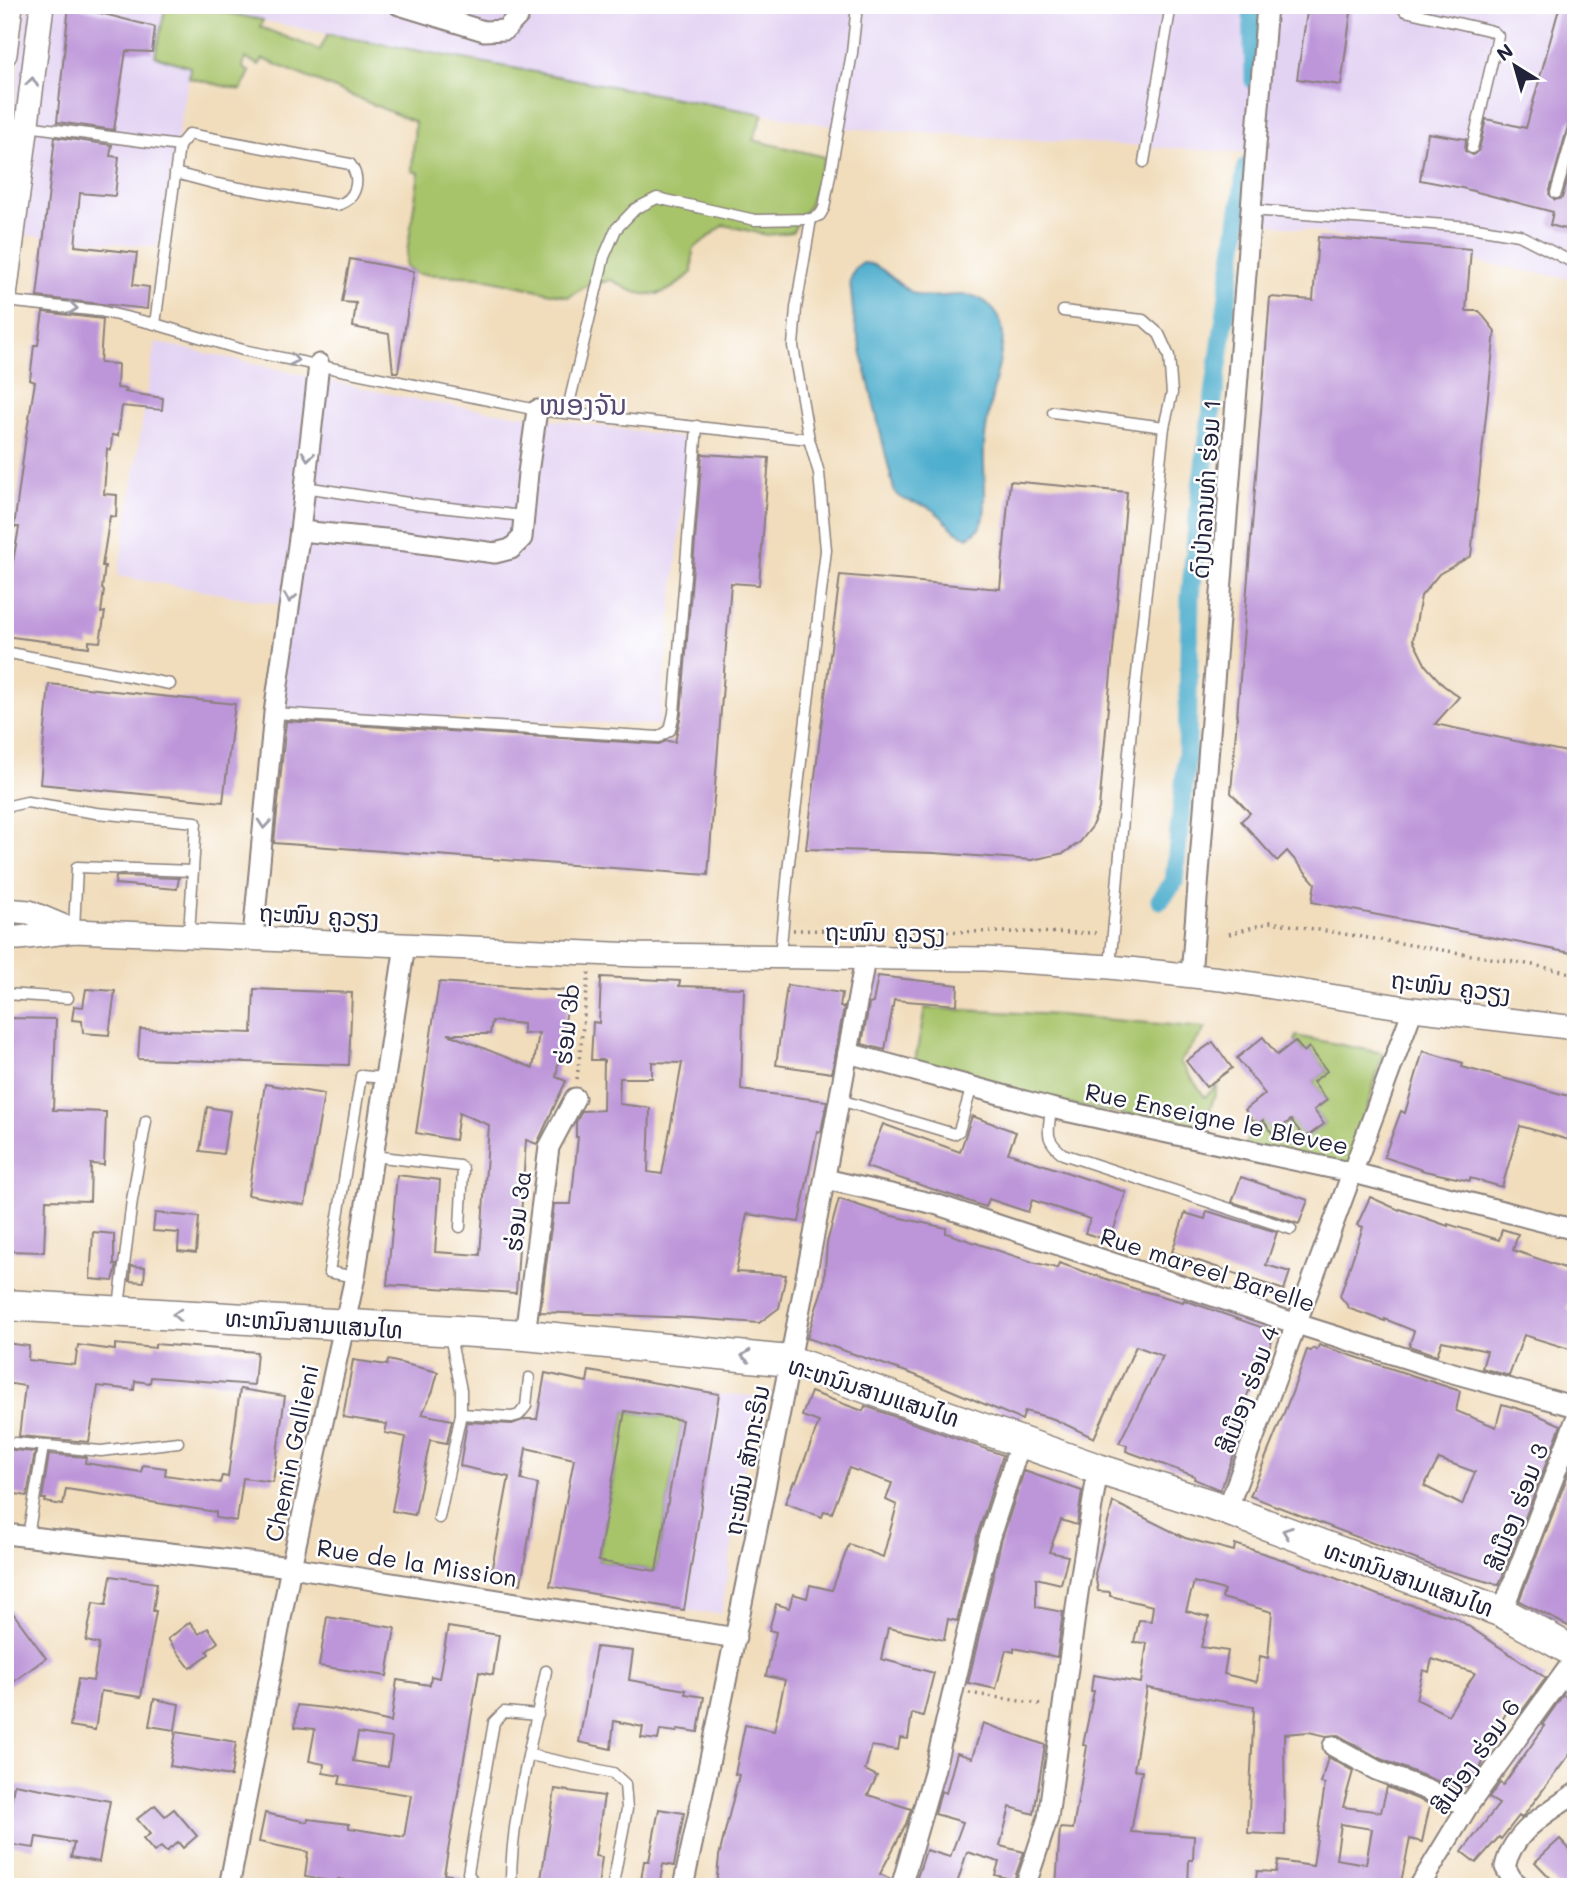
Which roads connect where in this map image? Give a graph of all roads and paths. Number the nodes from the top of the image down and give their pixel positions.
1 (11, 5) edge
2 (41, 5) edge
3 (399, 5) edge
4 (857, 5) edge
5 (1171, 5) edge
6 (1267, 5) edge
7 (1400, 5) edge
8 (521, 10) edge
9 (5, 54) edge
10 (1576, 124) edge
11 (27, 126) junction
12 (179, 146) junction
13 (1472, 148) dead end
14 (1144, 162) dead end
15 (175, 173) junction
16 (1556, 193) dead end
17 (1251, 210) junction
18 (811, 219) junction
19 (1576, 264) edge
20 (5, 296) edge
21 (5, 301) edge
22 (1063, 311) dead end
23 (155, 324) junction
24 (319, 364) junction
25 (537, 410) junction
26 (567, 412) junction
27 (1053, 412) dead end
28 (697, 426) junction
29 (1164, 428) junction
30 (809, 439) junction
31 (305, 487) junction
32 (524, 516) junction
33 (300, 531) junction
34 (5, 652) edge
35 (170, 684) dead end
36 (274, 713) junction
37 (5, 807) edge
38 (193, 871) junction
39 (5, 895) edge
40 (5, 910) edge
41 (29, 912) junction
42 (782, 930) junction
43 (74, 931) junction
44 (1113, 933) junction
45 (189, 934) junction
46 (1229, 934) dead end
47 (253, 937) junction
48 (5, 938) edge
49 (405, 946) junction
50 (591, 953) junction
51 (780, 956) junction
52 (865, 959) junction
53 (1110, 967) junction
54 (1576, 974) edge
55 (1191, 976) junction
56 (5, 994) edge
57 (68, 998) dead end
58 (1413, 1009) junction
59 (1576, 1028) edge
60 (848, 1053) junction
61 (384, 1078) junction
62 (972, 1086) junction
63 (575, 1098) joint
64 (840, 1100) junction
65 (1051, 1108) junction
66 (146, 1121) dead end
67 (373, 1156) junction
68 (1354, 1173) junction
69 (825, 1179) junction
70 (460, 1227) dead end
71 (1291, 1229) dead end
72 (1576, 1230) edge
73 (355, 1277) junction
74 (5, 1305) edge
75 (118, 1311) junction
76 (1297, 1324) junction
77 (345, 1325) junction
78 (449, 1332) junction
79 (525, 1335) junction
80 (790, 1361) junction
81 (529, 1378) dead end
82 (1576, 1407) edge
83 (461, 1414) junction
84 (1576, 1419) edge
85 (1021, 1441) junction
86 (15, 1443) dead end
87 (178, 1443) dead end
88 (43, 1447) junction
89 (1098, 1469) junction
90 (1227, 1510) junction
91 (439, 1518) dead end
92 (5, 1534) edge
93 (28, 1536) junction
94 (291, 1567) junction
95 (1502, 1612) junction
96 (736, 1638) junction
97 (1576, 1655) edge
98 (546, 1671) dead end
99 (953, 1690) junction
100 (1063, 1707) junction
101 (537, 1715) junction
102 (1333, 1746) dead end
103 (530, 1755) junction
104 (1573, 1801) edge
105 (1468, 1806) junction
106 (613, 1884) dead end
107 (229, 1887) edge
108 (475, 1887) edge
109 (511, 1887) edge
110 (683, 1887) edge
111 (901, 1887) edge
112 (1025, 1887) edge
113 (1419, 1887) edge
114 (1521, 1887) edge

1 - 9 street
11 -> 2 street
3 - 8 street
4 - 18 lane
5 - 14 lane
6 - 17 street, ດົງປ່າລານທ່າ ຮ່ອມ 1
7 - 13 lane
10 - 16 lane
11 - 12 lane
11 - 20 street
12 - 15 lane
12 - 15 lane
15 - 23 lane
17 - 19 lane
17 - 55 street, ດົງປ່າລານທ່າ ຮ່ອມ 1
18 - 26 lane
18 - 30 lane
21 -> 23 lane
22 - 29 lane
23 -> 24 lane
24 - 25 lane
24 -> 31 street
25 - 26 lane
25 - 32 street
26 - 28 lane
27 - 29 lane
28 - 30 lane
28 - 36 lane
29 - 44 lane
30 - 42 lane
31 - 32 lane
31 - 33 street
32 - 33 street
33 -> 36 street
34 - 35 lane
36 -> 47 street
37 - 38 lane
38 - 43 lane
38 - 45 lane
39 - 41 street
40 - 41 street
41 - 43 street
42 - 44 path
42 - 51 lane
43 - 45 street, ຖະໜົນ ຄູວຽງ
43 - 48 street
44 - 53 lane
45 - 47 street, ຖະໜົນ ຄູວຽງ
46 - 54 path
47 - 49 street, ຖະໜົນ ຄູວຽງ
49 - 50 street, ຖະໜົນ ຄູວຽງ
49 - 61 street, Chemin Gallieni
50 - 51 street, ຖະໜົນ ຄູວຽງ
50 - 63 path, ຮ່ອມ 3b
51 - 52 street, ຖະໜົນ ຄູວຽງ
52 - 53 street, ຖະໜົນ ຄູວຽງ
52 - 60 street, ຖະໜົນ ສັກກະຣິນ
53 - 55 street, ຖະໜົນ ຄູວຽງ
55 - 58 street, ຖະໜົນ ຄູວຽງ
56 - 57 lane
58 - 59 street, ຖະໜົນ ຄູວຽງ
58 - 68 street, ສີເມືອງ ຮ່ອມ 4
60 - 62 street, Rue Enseigne le Blevee
60 - 64 street, ຖະໜົນ ສັກກະຣິນ
61 - 67 street, Chemin Gallieni
61 - 73 lane
62 - 64 lane
62 - 65 street, Rue Enseigne le Blevee
63 - 79 street, ຮ່ອມ 3a
64 - 69 street, ຖະໜົນ ສັກກະຣິນ
65 - 68 street, Rue Enseigne le Blevee
65 - 71 lane
66 - 75 lane
67 - 70 lane
67 - 73 street, Chemin Gallieni
68 - 72 street, Rue Enseigne le Blevee
68 - 76 street, ສີເມືອງ ຮ່ອມ 4
69 - 76 street, Rue mareel Barelle
69 - 80 street, ຖະໜົນ ສັກກະຣິນ
73 - 77 street, Chemin Gallieni
74 - 75 main road, ທະຫນົນສາມແສນໄທ
77 -> 75 main road, ທະຫນົນສາມແສນໄທ
76 - 82 street, Rue mareel Barelle
76 - 90 street, ສີເມືອງ ຮ່ອມ 4
77 - 78 main road, ທະຫນົນສາມແສນໄທ
77 - 94 street, Chemin Gallieni
78 - 79 main road, ທະຫນົນສາມແສນໄທ
78 - 83 lane
80 -> 79 main road, ທະຫນົນສາມແສນໄທ
80 - 85 main road, ທະຫນົນສາມແສນໄທ
80 - 96 street, ຖະໜົນ ສັກກະຣິນ
81 - 83 lane
83 - 91 lane
84 - 95 street, ສີເມືອງ ຮ່ອມ 3
85 - 89 main road, ທະຫນົນສາມແສນໄທ
85 - 99 street
86 - 88 lane
87 - 88 lane
88 - 93 lane
89 - 90 main road, ທະຫນົນສາມແສນໄທ
89 - 100 street
95 -> 90 main road, ທະຫນົນສາມແສນໄທ
92 - 93 street, Rue de la Mission
93 - 94 street, Rue de la Mission
94 - 96 street, Rue de la Mission
94 - 107 street, Chemin Gallieni
95 - 97 main road, ທະຫນົນສາມແສນໄທ
96 - 110 street, ຖະໜົນ ສັກກະຣິນ
97 - 105 street, ສີເມືອງ ຮ່ອມ 6
98 - 101 lane
99 - 100 path
99 - 111 street
100 - 112 street
101 - 103 lane
101 - 108 lane
102 - 105 street
103 - 106 lane
103 - 109 lane
104 - 114 street
105 - 113 street, ສີເມືອງ ຮ່ອມ 6

